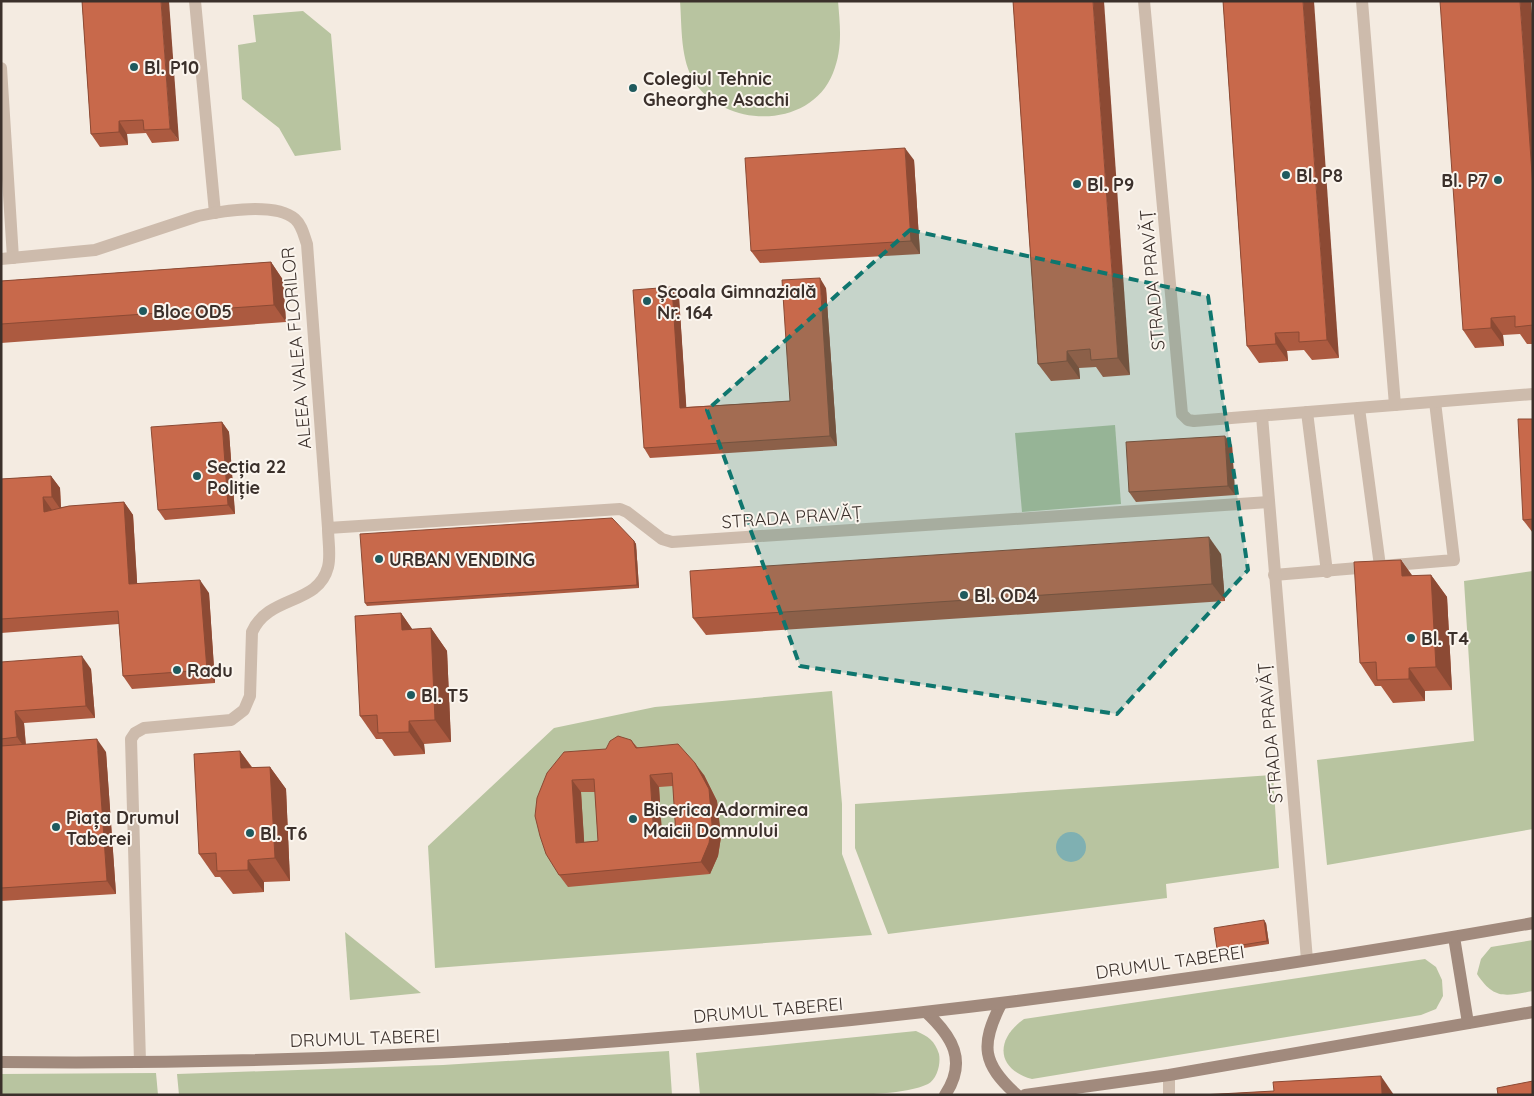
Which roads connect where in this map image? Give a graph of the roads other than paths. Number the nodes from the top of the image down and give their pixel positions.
1 (195, 1) edge
2 (1144, 1) edge
3 (1362, 1) edge
4 (1, 68) edge
5 (215, 213) junction
6 (7, 259) edge
7 (1533, 394) edge
8 (1435, 402) junction
9 (1395, 405) junction
10 (1359, 408) junction
11 (1307, 412) junction
12 (1262, 416) junction
13 (1269, 502) junction
14 (328, 528) junction
15 (1380, 566) junction
16 (1327, 572) junction
17 (1274, 575) junction
18 (1533, 923) edge
19 (1454, 937) junction
20 (1307, 960) junction
21 (1000, 1004) junction
22 (926, 1012) junction
23 (1533, 1012) edge
24 (1468, 1023) junction
25 (1, 1062) edge
26 (140, 1062) junction
27 (1169, 1075) junction
28 (945, 1095) edge
29 (1017, 1095) edge
30 (1025, 1095) edge
31 (1169, 1095) edge

1 - 5 street
2 - 12 street, STRADA PRAVĂȚ
3 - 9 street
4 - 6 street, ALEEA VALEA FLORILOR
5 - 6 street, ALEEA VALEA FLORILOR
5 - 14 street, ALEEA VALEA FLORILOR
7 - 8 street, STRADA PRAVĂȚ
8 - 9 street, STRADA PRAVĂȚ
8 - 15 street
9 - 10 street, STRADA PRAVĂȚ
10 - 11 street, STRADA PRAVĂȚ
10 - 15 street
11 - 12 street, STRADA PRAVĂȚ
11 - 16 street
12 - 13 street, STRADA PRAVĂȚ
13 - 14 street, STRADA PRAVĂȚ
13 - 17 street, STRADA PRAVĂȚ
14 - 26 street, ALEEA VALEA FLORILOR
15 - 16 street
16 - 17 street
17 - 20 street, STRADA PRAVĂȚ
18 - 19 main road, DRUMUL TABEREI
19 - 20 main road, DRUMUL TABEREI
19 - 24 main road
20 - 21 main road, DRUMUL TABEREI
21 - 22 main road, DRUMUL TABEREI
21 - 29 main road
22 - 26 main road, DRUMUL TABEREI
22 - 28 main road
23 - 24 main road
24 - 27 main road
25 - 26 main road, DRUMUL TABEREI
27 - 30 main road
27 - 31 street

